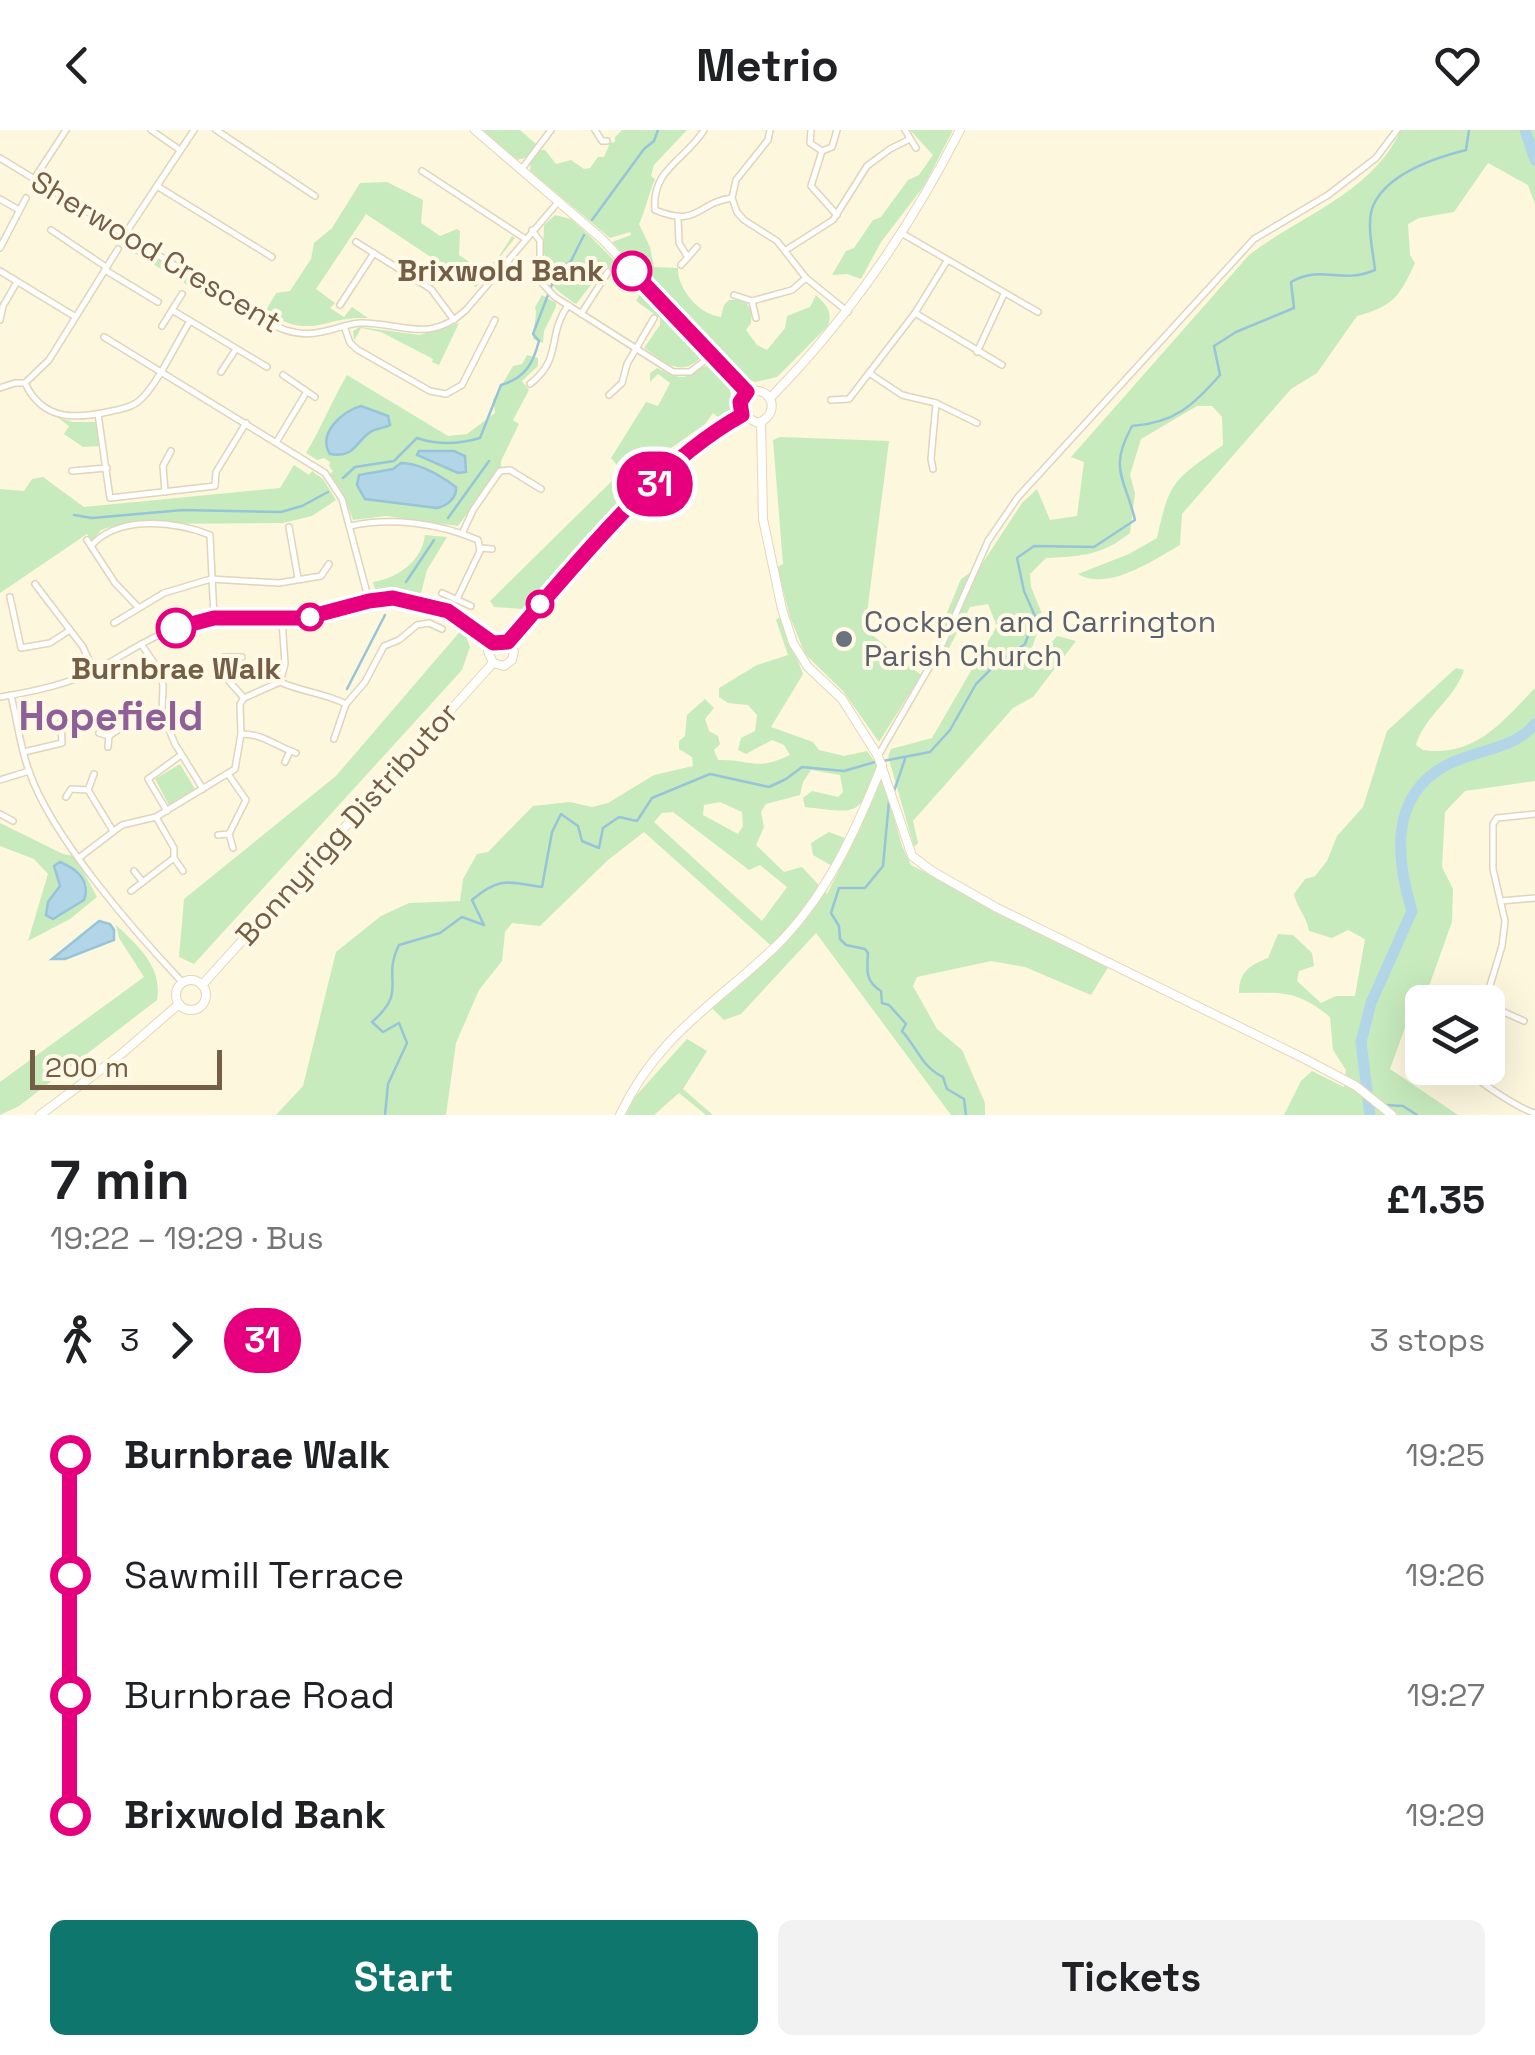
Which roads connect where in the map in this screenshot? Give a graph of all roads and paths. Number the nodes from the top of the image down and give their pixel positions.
1 (66, 130) edge
2 (151, 130) edge
3 (194, 130) edge
4 (216, 130) edge
5 (474, 130) edge
6 (551, 130) edge
7 (595, 130) edge
8 (704, 130) edge
9 (770, 130) edge
10 (811, 130) edge
11 (836, 130) edge
12 (905, 130) edge
13 (960, 130) edge
14 (1397, 130) edge
15 (908, 140) junction
16 (607, 141) dead end
17 (916, 148) dead end
18 (180, 150) junction
19 (822, 151) junction
20 (0, 158) edge
21 (521, 170) junction
22 (422, 172) dead end
23 (34, 179) junction
24 (157, 186) junction
25 (314, 196) dead end
26 (26, 198) dead end
27 (732, 198) junction
28 (0, 200) edge
29 (559, 202) junction
30 (19, 210) junction
31 (838, 215) junction
32 (678, 218) junction
33 (51, 230) dead end
34 (532, 230) junction
35 (125, 234) junction
36 (903, 234) junction
37 (525, 239) junction
38 (356, 242) dead end
39 (697, 247) dead end
40 (0, 248) edge
41 (118, 248) dead end
42 (786, 250) junction
43 (374, 253) junction
44 (688, 256) junction
45 (272, 257) dead end
46 (948, 261) junction
47 (681, 265) dead end
48 (106, 268) junction
49 (0, 271) edge
50 (608, 272) dead end
51 (806, 278) junction
52 (18, 282) junction
53 (182, 294) dead end
54 (1004, 294) junction
55 (734, 296) dead end
56 (752, 301) junction
57 (158, 302) dead end
58 (340, 304) dead end
59 (568, 305) junction
60 (172, 310) junction
61 (848, 312) junction
62 (1038, 312) dead end
63 (581, 314) junction
64 (915, 314) junction
65 (75, 317) junction
66 (654, 318) dead end
67 (756, 318) dead end
68 (0, 320) edge
69 (454, 320) junction
70 (495, 320) dead end
71 (190, 321) junction
72 (162, 326) dead end
73 (344, 326) junction
74 (104, 336) dead end
75 (236, 349) junction
76 (635, 350) junction
77 (977, 352) junction
78 (712, 355) junction
79 (1002, 365) dead end
80 (267, 367) dead end
81 (159, 370) junction
82 (221, 372) dead end
83 (869, 373) junction
84 (283, 375) dead end
85 (541, 375) junction
86 (547, 382) dead end
87 (25, 383) junction
88 (530, 384) dead end
89 (0, 388) edge
90 (747, 392) junction
91 (306, 393) junction
92 (609, 395) dead end
93 (315, 397) dead end
94 (770, 398) junction
95 (831, 400) dead end
96 (936, 403) junction
97 (98, 414) junction
98 (742, 415) junction
99 (761, 422) junction
100 (246, 423) junction
101 (977, 423) dead end
102 (276, 442) junction
103 (171, 452) dead end
104 (107, 468) junction
105 (934, 469) dead end
106 (72, 471) dead end
107 (541, 489) dead end
108 (165, 492) junction
109 (350, 526) junction
110 (289, 527) dead end
111 (462, 534) junction
112 (480, 548) junction
113 (492, 549) dead end
114 (329, 564) dead end
115 (298, 578) junction
116 (211, 579) junction
117 (34, 584) dead end
118 (442, 593) dead end
119 (10, 597) dead end
120 (457, 599) junction
121 (369, 601) junction
122 (471, 606) dead end
123 (138, 608) junction
124 (214, 618) junction
125 (282, 620) junction
126 (114, 623) dead end
127 (442, 628) dead end
128 (70, 630) junction
129 (508, 642) junction
130 (493, 643) junction
131 (141, 644) junction
132 (242, 657) dead end
133 (493, 663) junction
134 (94, 671) junction
135 (280, 682) junction
136 (11, 695) junction
137 (0, 697) edge
138 (244, 698) junction
139 (346, 704) junction
140 (162, 713) junction
141 (61, 722) dead end
142 (99, 732) dead end
143 (242, 734) junction
144 (109, 736) junction
145 (334, 739) dead end
146 (108, 748) dead end
147 (24, 752) junction
148 (181, 755) junction
149 (880, 761) junction
150 (285, 762) dead end
151 (28, 770) junction
152 (94, 774) dead end
153 (228, 774) junction
154 (0, 780) edge
155 (203, 789) junction
156 (88, 790) junction
157 (66, 797) dead end
158 (167, 810) junction
159 (0, 814) edge
160 (1535, 814) edge
161 (156, 817) junction
162 (13, 821) dead end
163 (113, 830) junction
164 (230, 834) junction
165 (218, 835) dead end
166 (233, 848) dead end
167 (80, 858) junction
168 (174, 858) junction
169 (134, 871) dead end
170 (183, 871) dead end
171 (142, 882) junction
172 (131, 891) dead end
173 (1535, 898) edge
174 (1501, 900) junction
175 (182, 983) junction
176 (202, 985) junction
177 (1491, 985) edge
178 (179, 1004) junction
179 (1505, 1012) edge
180 (1524, 1021) dead end
181 (1489, 1085) edge
182 (1535, 1113) edge
183 (40, 1115) edge
184 (620, 1115) edge
185 (1392, 1115) edge

1 - 23 street
2 - 18 street
3 - 18 street
4 - 25 street
5 - 21 main road
6 - 21 street
7 - 16 street
8 - 32 street
9 - 27 street
10 - 19 street
11 - 19 street
12 - 15 street
13 - 36 main road
14 - 149 street
15 - 17 street
15 - 31 street
18 - 24 street
19 - 31 street
20 - 23 street, Sherwood Crescent
21 - 29 main road
22 - 37 street
23 - 35 street, Sherwood Crescent
24 - 35 street
24 - 45 street
26 - 30 street
27 - 32 street
27 - 42 street
28 - 30 street
29 - 34 street
29 - 78 main road
30 - 40 street
31 - 42 street
32 - 44 street
33 - 48 street
34 - 37 street
34 - 59 street
35 - 73 street, Sherwood Crescent
36 - 46 street
36 - 61 main road
37 - 69 street
38 - 43 street
39 - 44 street
41 - 48 street
42 - 51 street
43 - 58 street
43 - 69 street
44 - 47 street
46 - 54 street
46 - 64 street
48 - 57 street
48 - 65 street
49 - 52 street
50 - 63 street
51 - 56 street
51 - 61 street
52 - 65 street
52 - 68 street
53 - 60 street
54 - 62 street
54 - 77 street
55 - 56 street
56 - 67 street
59 - 63 street
59 - 85 street
60 - 71 street
60 - 72 street
61 - 94 main road
63 - 76 street
64 - 77 street
64 - 83 street
65 - 87 street
66 - 76 street
69 - 73 street, Sherwood Crescent
70 - 73 street
71 - 75 street
71 - 81 street
74 - 81 street
75 - 80 street
75 - 82 street
76 - 78 street
76 - 92 street
77 - 79 street
78 - 90 main road
81 - 97 street
81 - 100 street
83 - 95 street
83 - 96 street
84 - 91 street
85 - 86 street
85 - 88 street
87 - 89 street
87 - 97 street
90 - 94 main road
90 - 98 main road
91 - 93 street
91 - 102 street
94 - 99 main road
96 - 101 street
96 - 105 street
97 - 104 street
98 - 99 main road
98 - 129 main road, Bonnyrigg Distributor
99 - 149 main road
100 - 102 street
100 - 108 street
102 - 109 street
103 - 108 street
104 - 106 street
104 - 108 street
107 - 111 street
109 - 111 street
109 - 121 street
110 - 115 street
111 - 112 street
112 - 113 street
112 - 120 street
114 - 115 street
115 - 116 street
116 - 123 street
116 - 123 street
116 - 124 street
117 - 128 street
118 - 120 street
119 - 128 street
120 - 122 street
121 - 125 street
121 - 130 street
123 - 126 street
124 - 125 street
124 - 131 street
125 - 135 street
127 - 139 street
128 - 134 street
129 - 130 main road
129 - 133 main road, Bonnyrigg Distributor
130 - 133 main road
131 - 134 street
131 - 140 street
132 - 138 street
133 - 176 main road, Bonnyrigg Distributor
134 - 136 street
135 - 138 street
135 - 139 street
136 - 137 street
136 - 147 street
138 - 143 street
139 - 145 street
140 - 144 street
140 - 148 street
141 - 147 street
142 - 144 street
143 - 150 street
143 - 153 street
144 - 146 street
147 - 151 street
148 - 155 street
148 - 158 street
149 - 184 main road
149 - 185 main road
151 - 154 street
151 - 167 street
152 - 156 street
153 - 155 street
153 - 164 street
155 - 158 street
156 - 157 street
156 - 163 street
158 - 161 street
159 - 162 street
160 - 174 street
161 - 163 street
161 - 168 street
163 - 167 street
164 - 165 street
164 - 166 street
167 - 175 street
168 - 170 street
168 - 171 street
169 - 171 street
171 - 172 street
173 - 174 street
174 - 177 street
175 - 176 main road
175 - 178 main road
176 - 178 main road, Bonnyrigg Distributor
178 - 183 main road, Bonnyrigg Distributor
179 - 180 street
181 - 182 street

